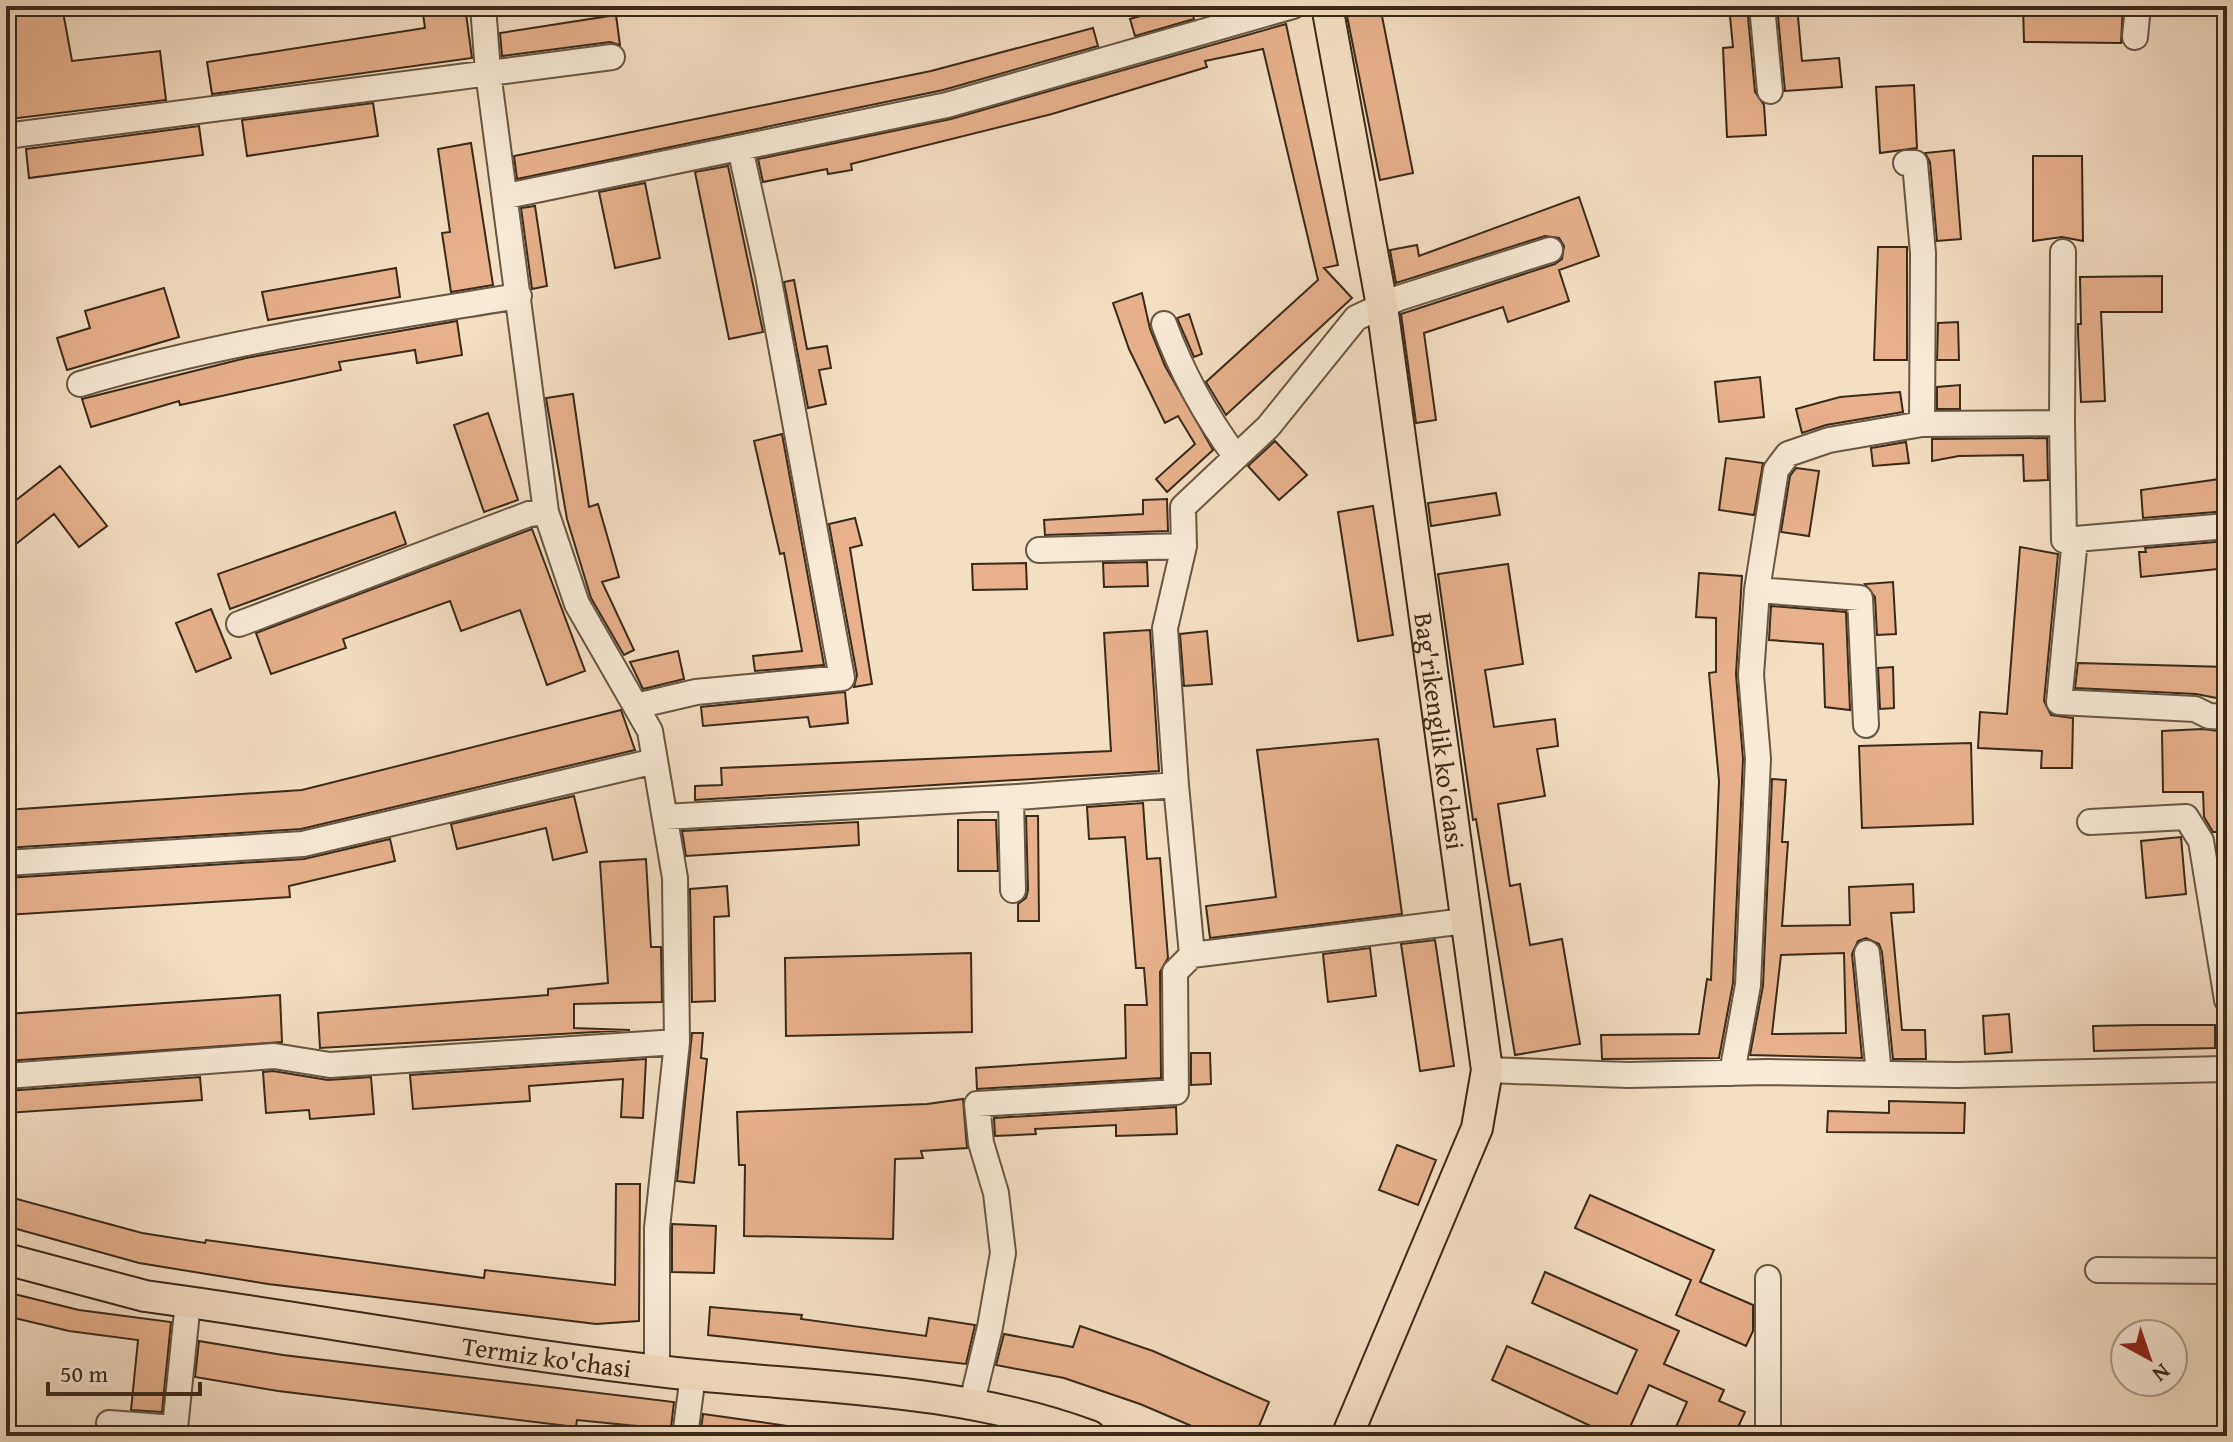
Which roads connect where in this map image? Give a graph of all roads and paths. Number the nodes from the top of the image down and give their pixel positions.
1 (483, 6) edge
2 (1293, 6) edge
3 (1327, 6) edge
4 (1762, 6) edge
5 (2138, 6) edge
6 (2135, 37) dead end
7 (612, 57) dead end
8 (488, 72) junction
9 (1770, 91) dead end
10 (6, 136) edge
11 (740, 148) junction
12 (1906, 163) dead end
13 (507, 196) junction
14 (1550, 250) dead end
15 (2063, 252) dead end
16 (519, 296) junction
17 (1382, 306) junction
18 (1164, 324) dead end
19 (80, 384) dead end
20 (2062, 423) junction
21 (1922, 424) junction
22 (1236, 457) junction
23 (546, 512) junction
24 (2227, 526) edge
25 (2075, 539) junction
26 (1184, 546) junction
27 (1039, 550) dead end
28 (1757, 590) junction
29 (239, 624) dead end
30 (636, 706) junction
31 (2227, 717) edge
32 (1866, 725) dead end
33 (655, 761) junction
34 (1176, 785) junction
35 (1011, 798) junction
36 (665, 817) junction
37 (2090, 822) dead end
38 (6, 863) edge
39 (1013, 890) dead end
40 (1465, 921) junction
41 (1867, 953) dead end
42 (1192, 955) junction
43 (2227, 1000) edge
44 (677, 1042) junction
45 (2227, 1069) edge
46 (1487, 1070) junction
47 (1732, 1073) junction
48 (1879, 1074) junction
49 (6, 1076) edge
50 (6, 1259) edge
51 (2098, 1270) dead end
52 (2227, 1271) edge
53 (1768, 1278) dead end
54 (188, 1302) junction
55 (657, 1371) junction
56 (693, 1375) junction
57 (972, 1402) junction
58 (109, 1423) dead end
59 (685, 1436) edge
60 (1090, 1436) edge
61 (1347, 1436) edge
62 (1768, 1436) edge

1 - 8 street
2 - 11 street
3 - 17 main road, Bag'rikenglik ko'chasi
4 - 9 street
5 - 6 street
7 - 8 street
8 - 10 street
8 - 13 street
11 - 13 street
11 - 30 street
12 - 21 street
13 - 16 street
14 - 17 street
15 - 20 street
16 - 19 street
16 - 23 street
17 - 22 street
17 - 40 main road, Bag'rikenglik ko'chasi
18 - 22 street
20 - 21 street
20 - 25 street
21 - 28 street
22 - 26 street
23 - 29 street
23 - 30 street
24 - 25 street
25 - 31 street
26 - 27 street
26 - 34 street
28 - 32 street
28 - 47 street
30 - 33 street
33 - 36 street
33 - 38 street
34 - 35 street
34 - 42 street
35 - 36 street
35 - 39 street
36 - 44 street
37 - 43 street
40 - 42 street
40 - 46 main road, Bag'rikenglik ko'chasi
41 - 48 street
42 - 57 street
44 - 49 street
44 - 55 street
45 - 48 street
46 - 47 street
46 - 61 main road, Bag'rikenglik ko'chasi
47 - 48 street
50 - 54 main road, Termiz ko'chasi
51 - 52 street
53 - 62 street
54 - 55 main road, Termiz ko'chasi
54 - 58 street
55 - 56 main road, Termiz ko'chasi
56 - 57 main road, Termiz ko'chasi
56 - 59 street
57 - 60 main road, Termiz ko'chasi

